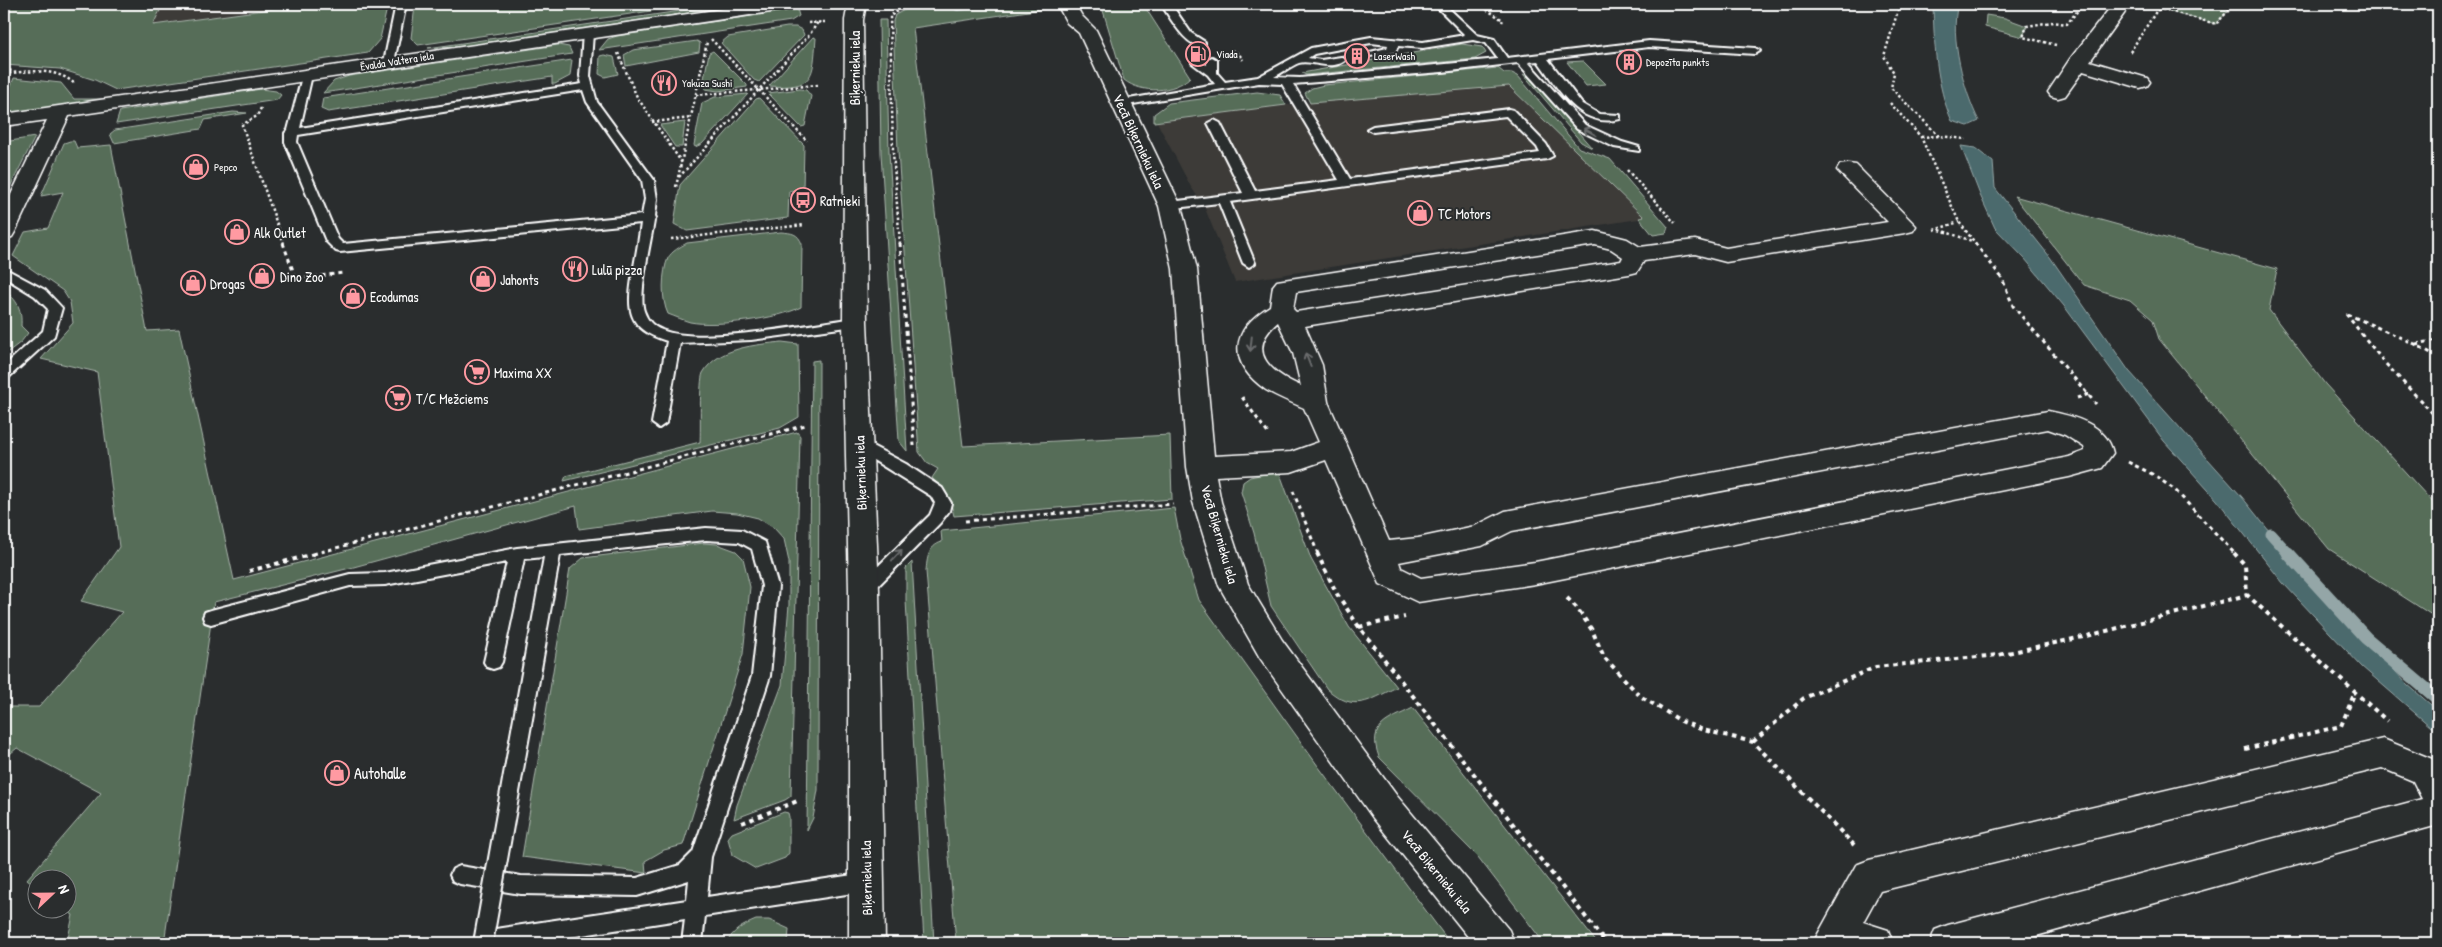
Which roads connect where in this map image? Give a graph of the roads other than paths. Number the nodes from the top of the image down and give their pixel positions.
1 (401, 4) edge
2 (791, 4) edge
3 (857, 4) edge
4 (1066, 4) edge
5 (1166, 4) edge
6 (1440, 4) edge
7 (2122, 4) edge
8 (588, 33) junction
9 (1187, 35) junction
10 (1473, 37) junction
11 (1395, 42) junction
12 (1201, 44) dead end
13 (1186, 47) dead end
14 (1755, 51) dead end
15 (1374, 54) dead end
16 (1541, 58) junction
17 (2081, 58) junction
18 (1298, 59) junction
19 (1212, 60) dead end
20 (1341, 60) dead end
21 (1521, 60) junction
22 (389, 62) junction
23 (1505, 62) junction
24 (1196, 63) dead end
25 (1212, 72) junction
26 (307, 75) junction
27 (1259, 80) junction
28 (1286, 82) junction
29 (2140, 82) dead end
30 (587, 86) junction
31 (1222, 86) junction
32 (2058, 92) dead end
33 (1121, 103) junction
34 (62, 112) junction
35 (1616, 117) dead end
36 (4, 120) edge
37 (1214, 123) dead end
38 (1373, 129) dead end
39 (292, 133) junction
40 (1635, 149) dead end
41 (1848, 170) dead end
42 (1347, 183) junction
43 (1250, 196) junction
44 (1223, 199) junction
45 (1170, 206) junction
46 (650, 218) junction
47 (4, 232) edge
48 (1636, 255) junction
49 (1249, 264) dead end
50 (4, 272) edge
51 (1286, 315) junction
52 (855, 322) junction
53 (674, 338) junction
54 (4, 374) edge
55 (1315, 402) junction
56 (659, 424) dead end
57 (859, 444) junction
58 (1326, 449) junction
59 (1201, 467) junction
60 (553, 550) junction
61 (1381, 552) junction
62 (517, 554) junction
63 (864, 590) junction
64 (212, 616) dead end
65 (493, 662) dead end
66 (2438, 797) edge
67 (2438, 810) edge
68 (701, 857) junction
69 (460, 875) dead end
70 (866, 882) junction
71 (696, 908) junction
72 (1835, 938) edge
73 (483, 942) edge
74 (692, 943) edge
75 (867, 943) edge
76 (1496, 943) edge
77 (1875, 943) edge
78 (1948, 943) edge

1 - 22 lane
2 - 8 street, Ēvalda Valtera iela
3 - 52 street, Biķernieku iela
4 - 33 street, Vecā Biķernieku iela
5 - 9 lane
6 - 10 lane
7 - 17 street
8 - 22 street, Ēvalda Valtera iela
8 - 30 lane
9 - 12 lane
9 - 13 lane
10 - 11 lane
10 - 23 lane
11 - 15 lane
11 - 18 lane
14 - 16 lane
16 - 21 lane
16 - 35 lane
17 - 29 street
17 - 32 street
18 - 20 lane
18 - 27 lane
19 - 25 lane
21 - 23 lane
40 -> 21 lane
22 - 26 street, Ēvalda Valtera iela
23 - 28 lane
24 - 25 lane
25 - 31 lane
26 - 34 street, Ēvalda Valtera iela
26 - 39 lane
27 - 28 lane
27 - 31 lane
28 - 42 lane
30 - 39 lane
30 - 46 lane
31 - 33 lane
33 - 45 street, Vecā Biķernieku iela
34 - 36 street, Ēvalda Valtera iela
34 - 47 street
37 - 43 lane
38 - 42 lane
39 - 46 lane
41 - 48 street
42 - 43 lane
43 - 44 lane
44 - 45 lane
44 - 49 lane
45 - 59 street, Vecā Biķernieku iela
46 - 53 lane
48 - 51 street
48 - 51 street
50 - 54 lane
55 -> 51 street
51 -> 55 street
52 - 53 lane
52 - 57 street, Biķernieku iela
53 - 56 lane
55 - 58 street
57 - 63 street, Biķernieku iela
63 -> 57 lane
58 - 59 street
58 - 61 street
59 - 76 street, Vecā Biķernieku iela
60 - 62 lane
60 - 68 lane
60 - 73 lane, bridge
61 - 61 street
62 - 64 lane
62 - 65 lane
63 - 70 street, Biķernieku iela
66 - 72 street
67 - 78 street
68 - 69 lane
68 - 71 lane
70 - 71 lane
70 - 75 street, Biķernieku iela
71 - 73 lane
71 - 74 lane
72 - 77 street

